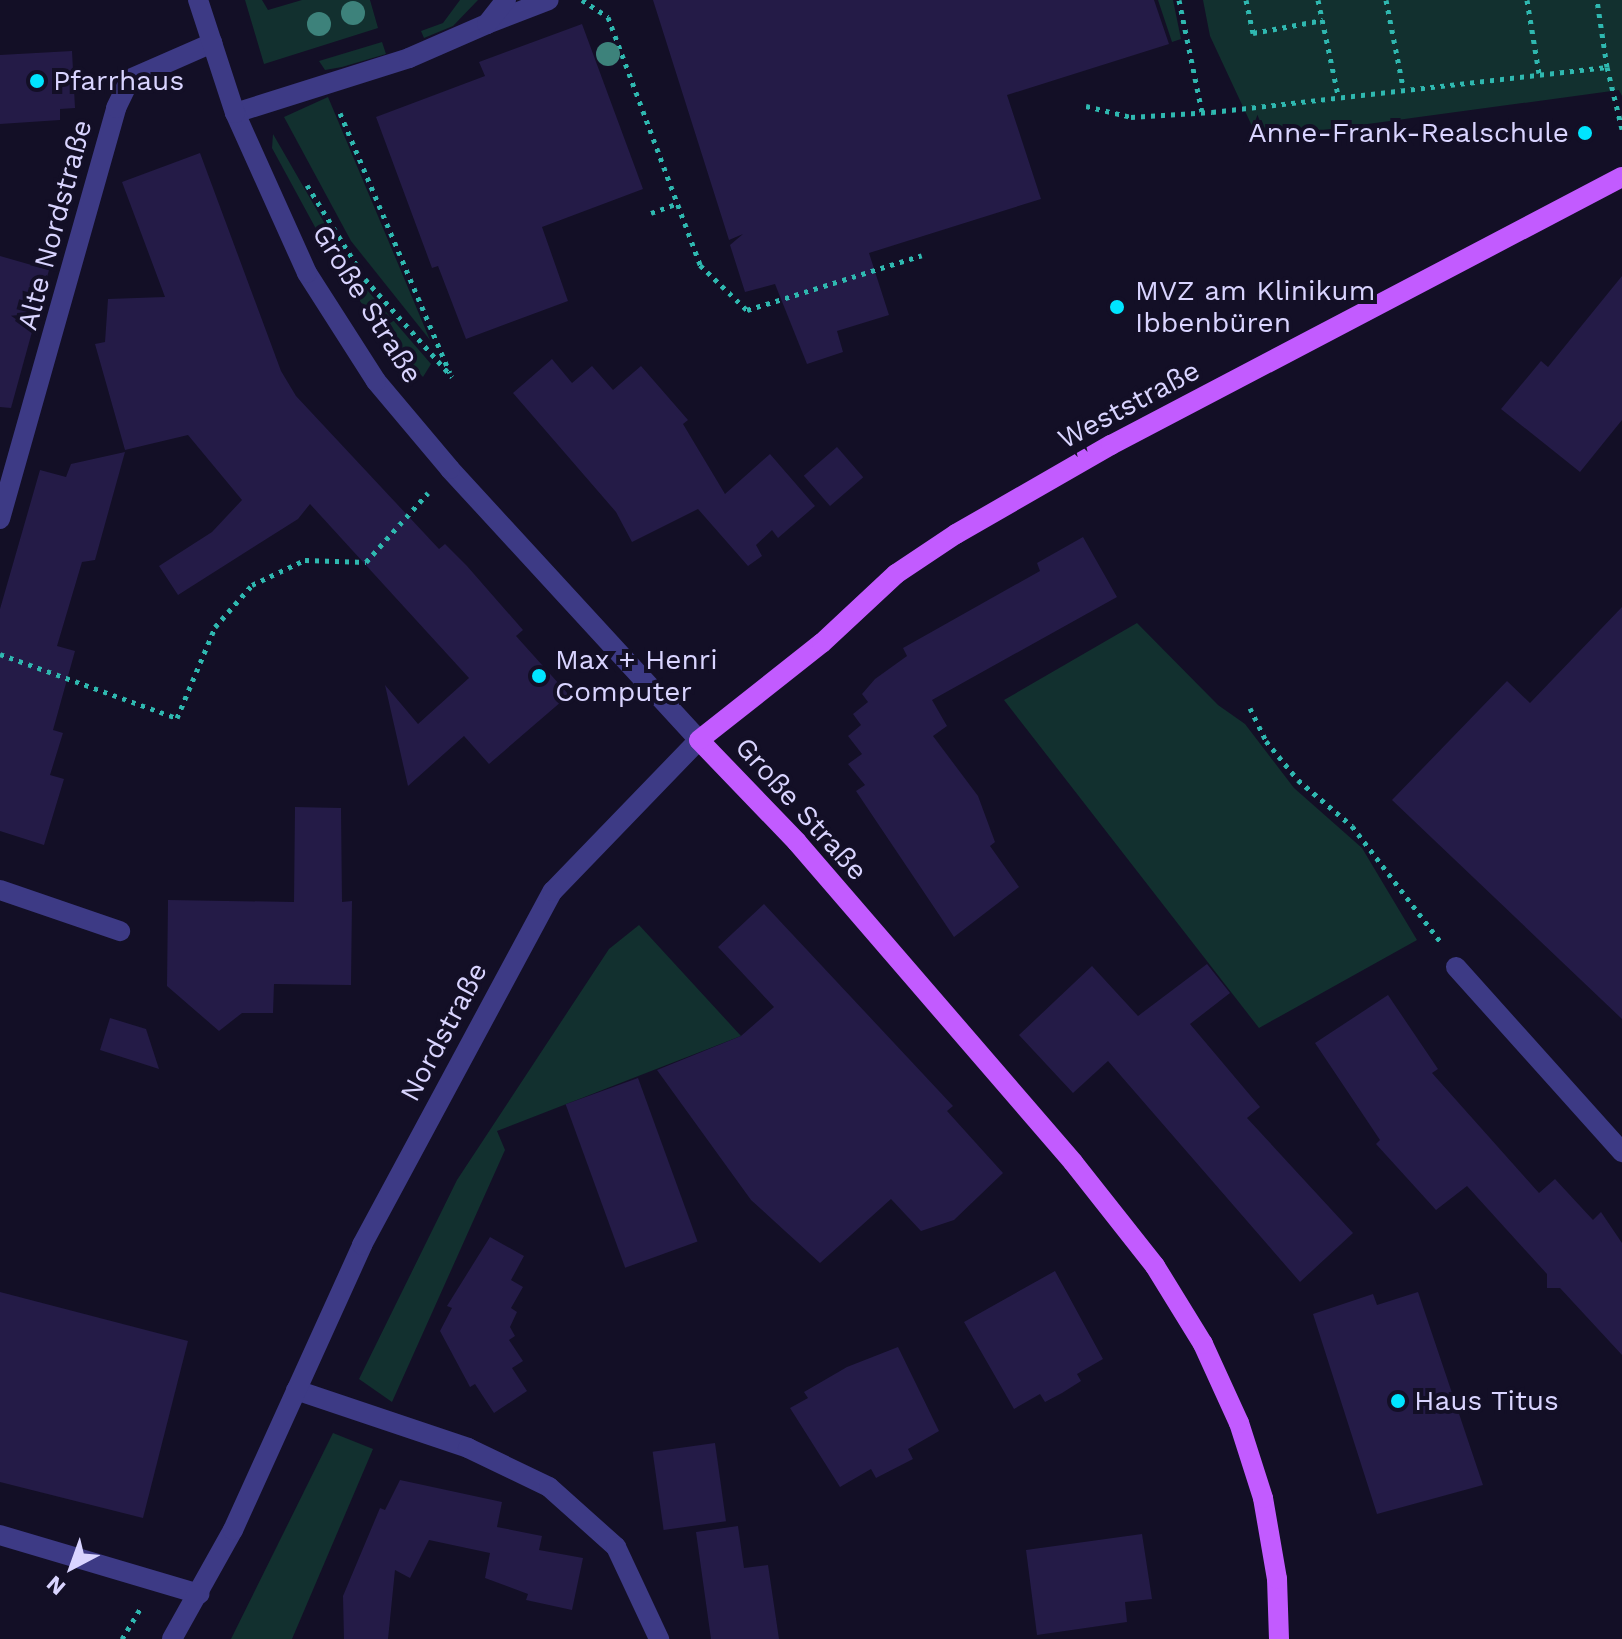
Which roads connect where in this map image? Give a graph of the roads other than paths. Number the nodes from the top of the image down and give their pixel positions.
1 (198, 0) edge
2 (506, 0) edge
3 (549, 0) edge
4 (487, 24) junction
5 (212, 43) junction
6 (235, 113) junction
7 (1622, 177) edge
8 (0, 519) edge
9 (699, 740) junction
10 (0, 890) edge
11 (120, 931) dead end
12 (1456, 967) road end
13 (1622, 1152) edge
14 (296, 1390) junction
15 (0, 1535) edge
16 (199, 1594) junction
17 (172, 1639) edge
18 (659, 1639) edge
19 (1279, 1639) edge

1 - 5 street, Große Straße
2 - 4 street
3 - 4 street
4 - 6 street
5 - 6 street, Große Straße
5 - 8 street, Alte Nordstraße
6 - 9 street, Große Straße
7 - 9 main road, Weststraße
9 - 14 street, Nordstraße
9 - 19 main road, Große Straße
10 - 11 street
12 - 13 street
14 - 16 street, Nordstraße
14 - 18 street
15 - 16 street
16 - 17 street, Nordstraße

